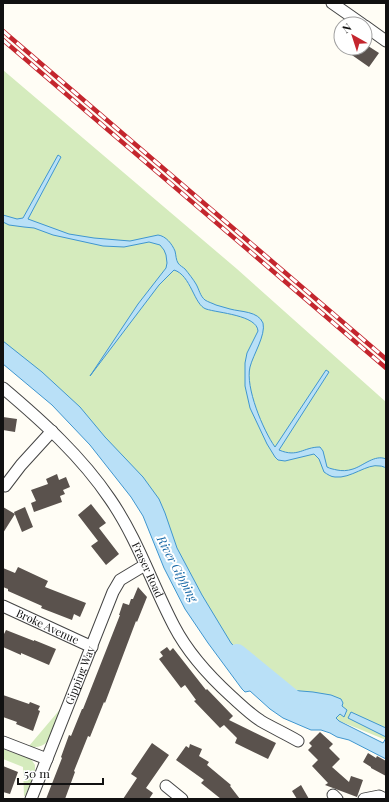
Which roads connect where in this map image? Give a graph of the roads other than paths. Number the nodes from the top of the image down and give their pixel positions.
1 (332, 3) edge
2 (347, 7) edge
3 (355, 16) edge
4 (373, 32) edge
5 (386, 41) edge
6 (3, 388) edge
7 (52, 431) junction
8 (5, 486) dead end
9 (145, 565) junction
10 (3, 606) edge
11 (92, 647) junction
12 (298, 741) dead end
13 (3, 742) edge
14 (47, 759) junction
15 (166, 786) dead end
16 (31, 799) edge
17 (182, 799) edge
18 (364, 799) edge
19 (386, 799) edge

1 - 2 street
2 - 3 street
4 - 5 street
6 - 7 street, Fraser Road
7 - 8 street
7 - 9 street, Fraser Road
9 - 11 street, Gipping Way
9 - 12 street, Fraser Road
10 - 11 street, Broke Avenue
11 - 14 street, Gipping Way
13 - 14 street
14 - 16 street, Gipping Way
15 - 17 street
18 - 19 street

